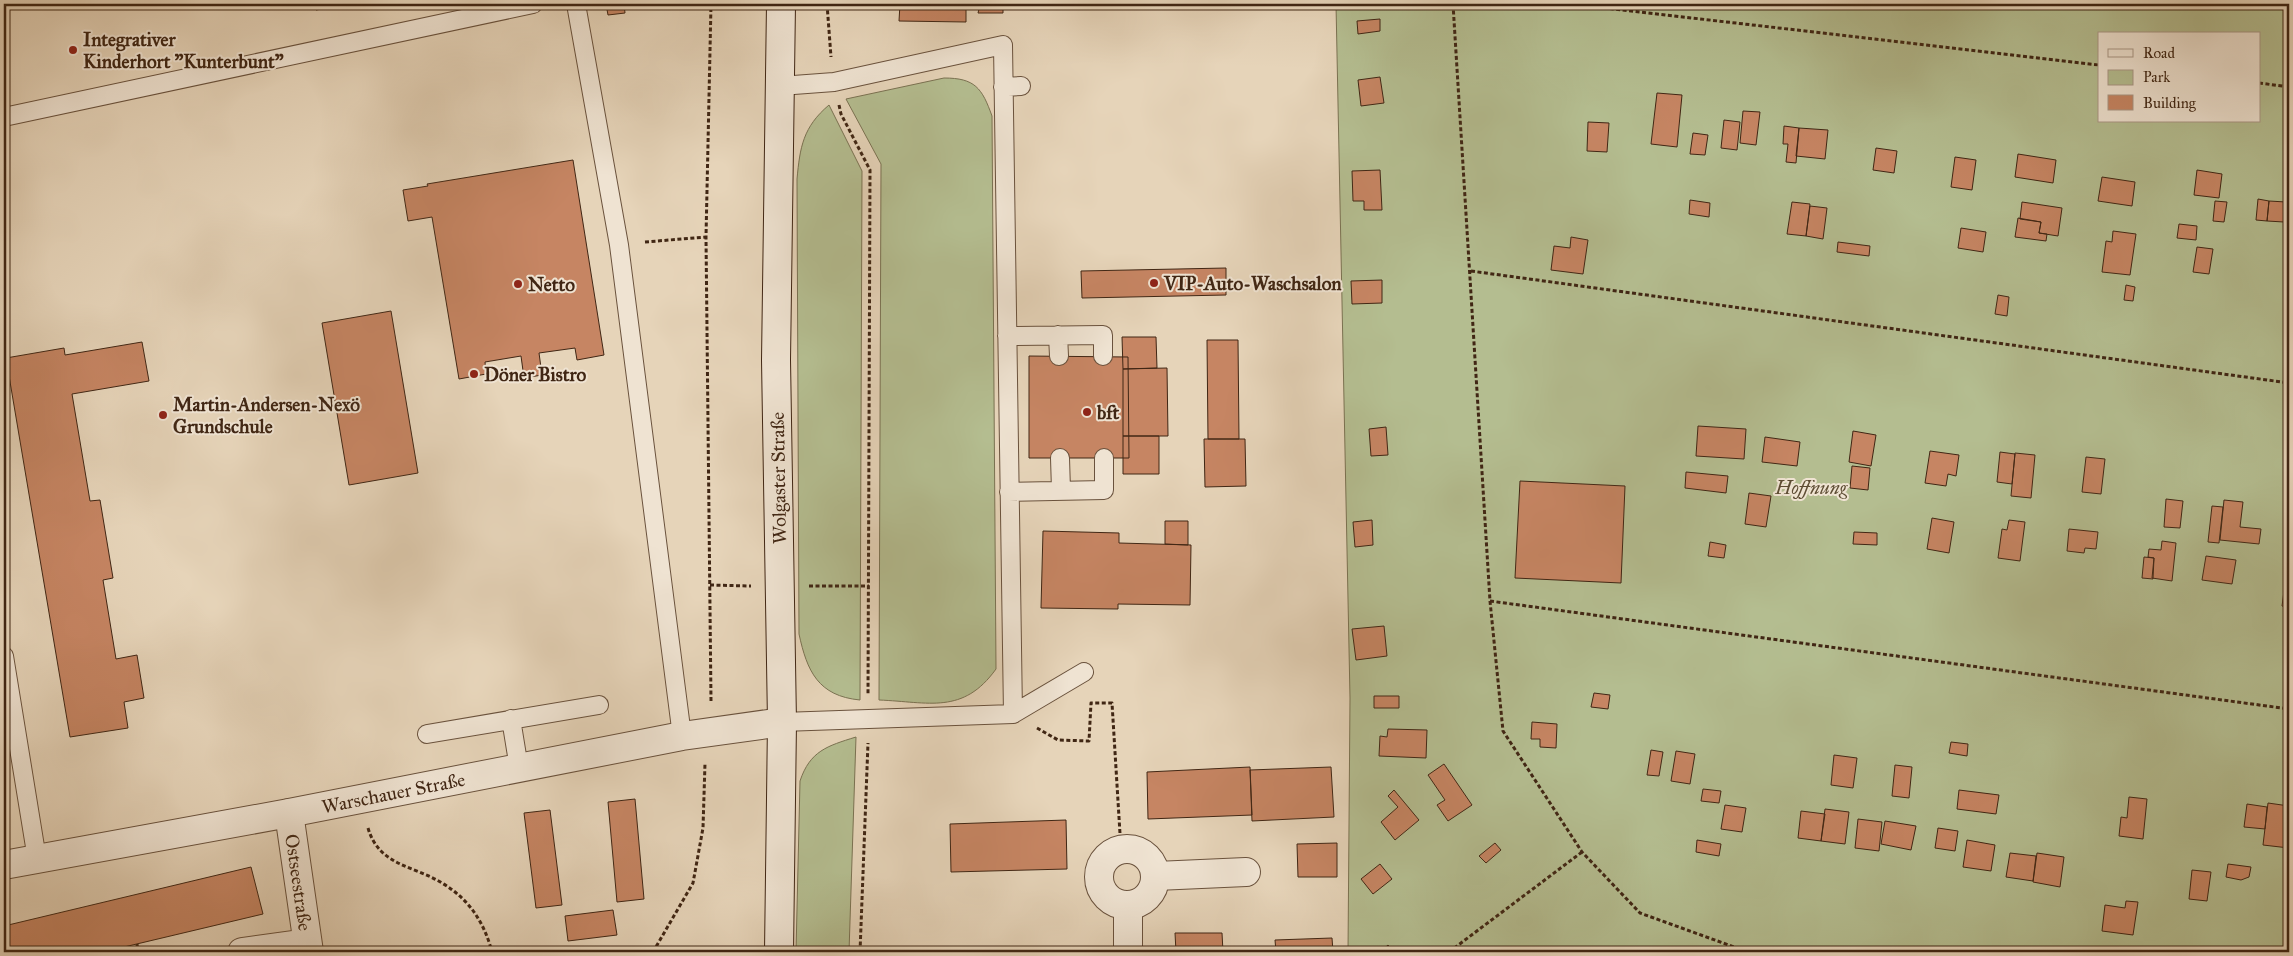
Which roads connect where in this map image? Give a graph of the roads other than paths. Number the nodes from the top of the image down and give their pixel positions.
1 (533, 4) edge
2 (576, 4) edge
3 (781, 4) edge
4 (780, 86) junction
5 (4, 117) edge
6 (1058, 335) junction
7 (1007, 336) junction
8 (1059, 356) dead end
9 (1103, 356) dead end
10 (1060, 458) dead end
11 (1104, 458) dead end
12 (1061, 490) junction
13 (1009, 492) junction
14 (4, 656) edge
15 (1084, 672) dead end
16 (599, 705) dead end
17 (1013, 714) junction
18 (511, 720) junction
19 (782, 722) junction
20 (427, 734) dead end
21 (682, 736) junction
22 (519, 768) junction
23 (289, 813) junction
24 (37, 859) junction
25 (4, 865) edge
26 (1246, 872) dead end
27 (1156, 876) junction
28 (1128, 906) junction
29 (308, 948) edge
30 (242, 952) edge
31 (779, 952) edge
32 (1128, 952) edge

1 - 5 lane
2 - 21 lane
3 - 4 street, Wolgaster Straße
4 - 7 lane
4 - 19 street, Wolgaster Straße
6 - 7 lane
6 - 8 lane
6 - 9 lane
7 - 13 lane
10 - 12 lane
11 - 12 lane
12 - 13 lane
13 - 17 lane
14 - 24 lane
15 - 17 lane
16 - 18 lane
17 - 19 lane
18 - 20 lane
18 - 22 lane
19 - 21 street, Warschauer Straße
19 - 31 street, Wolgaster Straße
21 - 22 street, Warschauer Straße
22 - 23 street, Warschauer Straße
23 - 24 street, Warschauer Straße
23 - 29 street, Ostseestraße
24 - 25 street, Warschauer Straße
26 - 27 street
27 - 28 street
27 - 28 street
28 - 32 street
29 - 30 street

